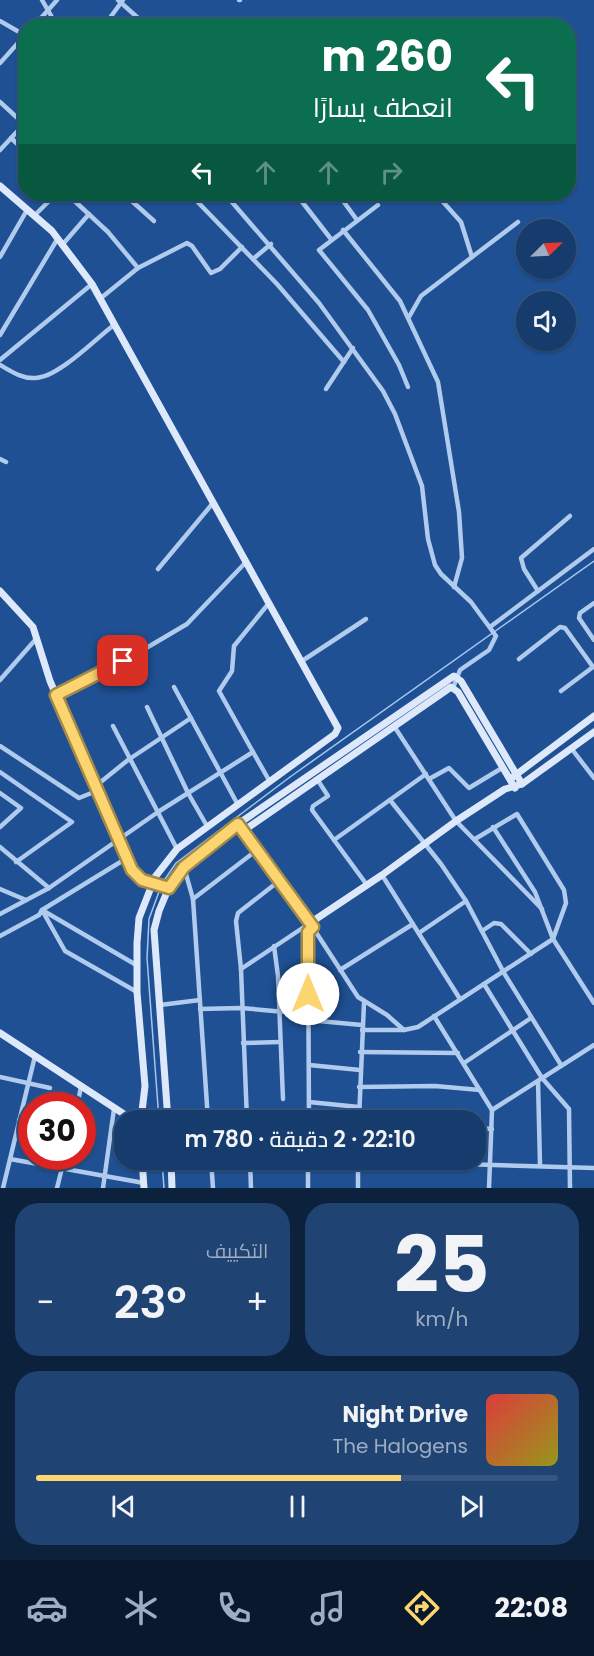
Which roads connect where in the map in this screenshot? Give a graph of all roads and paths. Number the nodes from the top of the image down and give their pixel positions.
1 (42, 0) edge
2 (57, 0) edge
3 (120, 1) edge
4 (48, 10) junction
5 (41, 18) edge
6 (52, 18) edge
7 (109, 18) edge
8 (138, 18) edge
9 (0, 21) edge
10 (18, 31) edge
11 (18, 43) edge
12 (0, 63) edge
13 (0, 102) edge
14 (18, 117) edge
15 (18, 130) edge
16 (11, 138) junction
17 (18, 145) edge
18 (0, 150) edge
19 (0, 186) edge
20 (49, 201) edge
21 (75, 201) edge
22 (132, 201) edge
23 (197, 201) edge
24 (231, 201) edge
25 (301, 201) edge
26 (343, 201) edge
27 (442, 201) edge
28 (378, 205) dead end
29 (27, 210) junction
30 (89, 214) junction
31 (34, 216) junction
32 (357, 220) junction
33 (154, 221) dead end
34 (516, 224) edge
35 (343, 230) junction
36 (331, 239) junction
37 (60, 241) junction
38 (271, 244) junction
39 (242, 247) junction
40 (0, 257) edge
41 (472, 258) junction
42 (254, 259) junction
43 (138, 268) junction
44 (92, 284) junction
45 (101, 298) junction
46 (409, 317) junction
47 (114, 324) junction
48 (0, 334) edge
49 (353, 348) junction
50 (0, 360) edge
51 (344, 362) junction
52 (0, 365) edge
53 (408, 387) dead end
54 (326, 388) dead end
55 (0, 459) edge
56 (6, 462) dead end
57 (213, 503) junction
58 (570, 516) dead end
59 (594, 549) edge
60 (246, 562) junction
61 (158, 569) dead end
62 (454, 587) junction
63 (0, 591) edge
64 (538, 591) junction
65 (269, 603) junction
66 (594, 603) edge
67 (366, 619) dead end
68 (492, 631) junction
69 (37, 639) junction
70 (594, 640) edge
71 (519, 659) dead end
72 (302, 662) junction
73 (594, 667) edge
74 (456, 676) junction
75 (0, 680) edge
76 (174, 687) dead end
77 (453, 688) junction
78 (561, 691) dead end
79 (56, 695) junction
80 (147, 707) dead end
81 (594, 716) edge
82 (191, 718) junction
83 (391, 723) junction
84 (113, 726) dead end
85 (594, 732) edge
86 (162, 736) junction
87 (0, 746) edge
88 (571, 748) junction
89 (253, 752) junction
90 (128, 760) junction
91 (502, 768) junction
92 (0, 772) edge
93 (220, 772) junction
94 (426, 774) junction
95 (516, 774) junction
96 (314, 776) junction
97 (594, 778) edge
98 (429, 779) junction
99 (509, 779) junction
100 (270, 782) junction
101 (519, 786) junction
102 (98, 788) junction
103 (505, 789) junction
104 (0, 793) edge
105 (188, 793) junction
106 (390, 800) junction
107 (238, 805) junction
108 (159, 812) junction
109 (456, 821) junction
110 (207, 826) junction
111 (0, 827) edge
112 (241, 827) junction
113 (493, 827) junction
114 (475, 839) junction
115 (334, 840) junction
116 (120, 841) junction
117 (425, 843) junction
118 (0, 847) edge
119 (177, 849) junction
120 (257, 850) junction
121 (127, 858) junction
122 (16, 861) junction
123 (184, 867) junction
124 (382, 875) junction
125 (279, 881) junction
126 (152, 883) junction
127 (367, 885) junction
128 (49, 888) junction
129 (169, 888) junction
130 (0, 889) edge
131 (193, 899) junction
132 (26, 900) junction
133 (466, 901) junction
134 (542, 909) junction
135 (42, 910) junction
136 (0, 914) edge
137 (413, 924) junction
138 (311, 925) junction
139 (482, 931) junction
140 (419, 933) junction
141 (0, 936) edge
142 (553, 939) junction
143 (274, 946) junction
144 (531, 954) junction
145 (138, 966) junction
146 (241, 969) junction
147 (340, 970) junction
148 (504, 973) junction
149 (484, 984) junction
150 (137, 992) junction
151 (460, 999) junction
152 (200, 1000) junction
153 (363, 1003) junction
154 (594, 1003) edge
155 (160, 1005) junction
156 (242, 1008) junction
157 (200, 1009) junction
158 (280, 1011) junction
159 (434, 1016) junction
160 (308, 1017) junction
161 (531, 1018) junction
162 (362, 1028) junction
163 (404, 1030) junction
164 (514, 1030) junction
165 (0, 1033) edge
166 (280, 1042) junction
167 (243, 1043) junction
168 (594, 1045) edge
169 (360, 1052) junction
170 (458, 1053) junction
171 (35, 1056) junction
172 (464, 1063) junction
173 (309, 1065) junction
174 (561, 1065) junction
175 (360, 1070) junction
176 (0, 1077) edge
177 (540, 1079) junction
178 (28, 1083) junction
179 (81, 1087) junction
180 (359, 1087) junction
181 (50, 1088) dead end
182 (480, 1090) junction
183 (26, 1092) edge
184 (80, 1092) edge
185 (283, 1099) dead end
186 (309, 1102) junction
187 (358, 1107) joint
188 (114, 1109) joint
189 (142, 1110) edge
190 (167, 1110) edge
191 (207, 1110) edge
192 (247, 1110) edge
193 (309, 1110) edge
194 (492, 1110) junction
195 (18, 1124) edge
196 (486, 1129) edge
197 (492, 1129) junction
198 (10, 1159) junction
199 (18, 1160) edge
200 (486, 1163) edge
201 (491, 1163) junction
202 (540, 1165) junction
203 (571, 1166) junction
204 (594, 1168) edge
205 (62, 1170) edge
206 (73, 1170) edge
207 (143, 1170) edge
208 (171, 1170) edge
209 (212, 1170) edge
210 (250, 1170) edge
211 (308, 1170) edge
212 (358, 1170) edge
213 (105, 1176) junction
214 (144, 1186) edge
215 (3, 1188) edge
216 (57, 1188) edge
217 (103, 1188) edge
218 (172, 1188) edge
219 (213, 1188) edge
220 (251, 1188) edge
221 (308, 1188) edge
222 (358, 1188) edge
223 (489, 1188) edge
224 (570, 1188) edge

1 - 4 street
2 - 4 street
3 - 7 street
3 - 8 street
4 - 5 street
4 - 6 street
9 - 10 street
11 - 12 street
13 - 14 street
15 - 16 street
16 - 17 street
16 - 18 street
19 - 29 street
20 - 31 street
21 - 30 street
22 - 33 street
23 - 39 street
24 - 38 street
25 - 36 street
26 - 32 street
27 - 41 street
28 - 32 street
29 - 31 street
29 - 40 street
30 - 37 street
30 - 43 street
31 - 37 street
32 - 35 street
34 - 41 street
35 - 36 street
35 - 46 street
36 - 53 street
37 - 44 street
37 - 48 street
38 - 42 street
38 - 49 street
39 - 42 street
39 - 43 street
41 - 46 street
42 - 51 street
43 - 45 street
44 - 45 street
44 - 50 street
45 - 47 street
46 - 62 street
47 - 52 street
47 - 57 street
49 - 51 street
49 - 62 street
51 - 54 street
55 - 56 street
57 - 60 street
57 - 61 street
58 - 64 street
59 - 64 street
60 - 65 street
60 - 79 street
62 - 68 street
63 - 69 street
64 - 68 street
65 - 72 street
65 - 89 street
66 - 70 street
67 - 72 street
68 - 74 street
69 - 75 street
69 - 79 street
71 - 73 street
72 - 100 street
73 - 78 street
74 - 77 street
74 - 83 street
74 - 95 street
76 - 82 street
77 - 83 street
77 - 91 street
79 - 102 street
80 - 86 street
81 - 95 street
82 - 86 street
82 - 93 street
83 - 94 street
83 - 96 street
84 - 90 street
85 - 88 street
86 - 90 street
86 - 105 street
87 - 102 street
88 - 97 street
88 - 101 street
89 - 93 street
89 - 100 street
90 - 102 street
90 - 108 street
91 - 98 street
91 - 99 street
92 - 122 street
93 - 105 street
93 - 107 street
94 - 98 street
94 - 106 street
95 - 99 street
95 - 101 street
96 - 112 street
96 - 115 street
98 - 109 street
99 - 101 street
99 - 103 street
100 - 107 street
101 - 103 street
102 - 116 street
103 - 109 street
104 - 111 street
105 - 108 street
105 - 110 street
106 - 115 street
106 - 117 street
107 - 110 street
108 - 116 street
108 - 119 street
109 - 114 street
109 - 117 street
110 - 119 street
112 - 120 street
112 - 123 street
113 - 114 street
113 - 134 street
113 - 142 street
114 - 134 street
115 - 127 street
116 - 121 street
116 - 128 street
117 - 124 street
117 - 133 street
118 - 122 street
119 - 126 street
120 - 125 street
120 - 131 street
121 - 126 street
121 - 135 street
122 - 128 street
123 - 129 street
123 - 131 street
124 - 127 street
124 - 137 street
125 - 138 street
125 - 146 street
126 - 129 street
126 - 145 street
127 - 138 street
128 - 132 street
129 - 155 street
130 - 132 street
131 - 152 street
132 - 136 street
133 - 139 street
133 - 140 street
134 - 142 street
135 - 141 street
135 - 145 street
135 - 150 street
137 - 140 street
137 - 147 street
138 - 143 street
138 - 147 street
138 - 160 street
139 - 144 street
139 - 148 street
140 - 151 street
142 - 144 street
142 - 154 street
143 - 146 street
143 - 158 street
144 - 148 street
145 - 150 street
146 - 156 street
147 - 153 street
148 - 149 street
148 - 161 street
149 - 151 street
149 - 164 street
150 - 189 street
151 - 159 street
152 - 155 street
152 - 157 street
153 - 162 street
153 - 163 street
155 - 190 street
156 - 157 street
156 - 158 street
156 - 167 street
157 - 191 street
158 - 160 street
158 - 166 street
159 - 163 street
159 - 170 street
160 - 162 street
160 - 173 street
161 - 164 street
161 - 174 street
162 - 163 street
162 - 169 street
164 - 172 street
164 - 177 street
165 - 171 street
166 - 167 street
166 - 185 street
167 - 192 street
168 - 174 street
169 - 170 street
169 - 175 street
170 - 172 street
171 - 178 street
171 - 179 street
172 - 182 street
173 - 175 street
173 - 186 street
174 - 177 street
175 - 180 street
176 - 178 street
177 - 194 street
177 - 202 street
177 - 203 street
178 - 181 street
178 - 183 street
179 - 184 street
179 - 188 street
180 - 182 street
180 - 187 street
182 - 194 street
186 - 187 street
186 - 193 street
188 - 213 street
194 - 197 street
195 - 198 street
196 - 197 street
197 - 201 street
198 - 199 street
198 - 215 street
200 - 201 street
201 - 202 street
201 - 223 street
202 - 203 street
203 - 204 street
203 - 224 street
205 - 216 street
206 - 213 street
207 - 214 street
208 - 218 street
209 - 219 street
210 - 220 street
211 - 221 street
212 - 222 street
213 - 214 street
213 - 217 street

